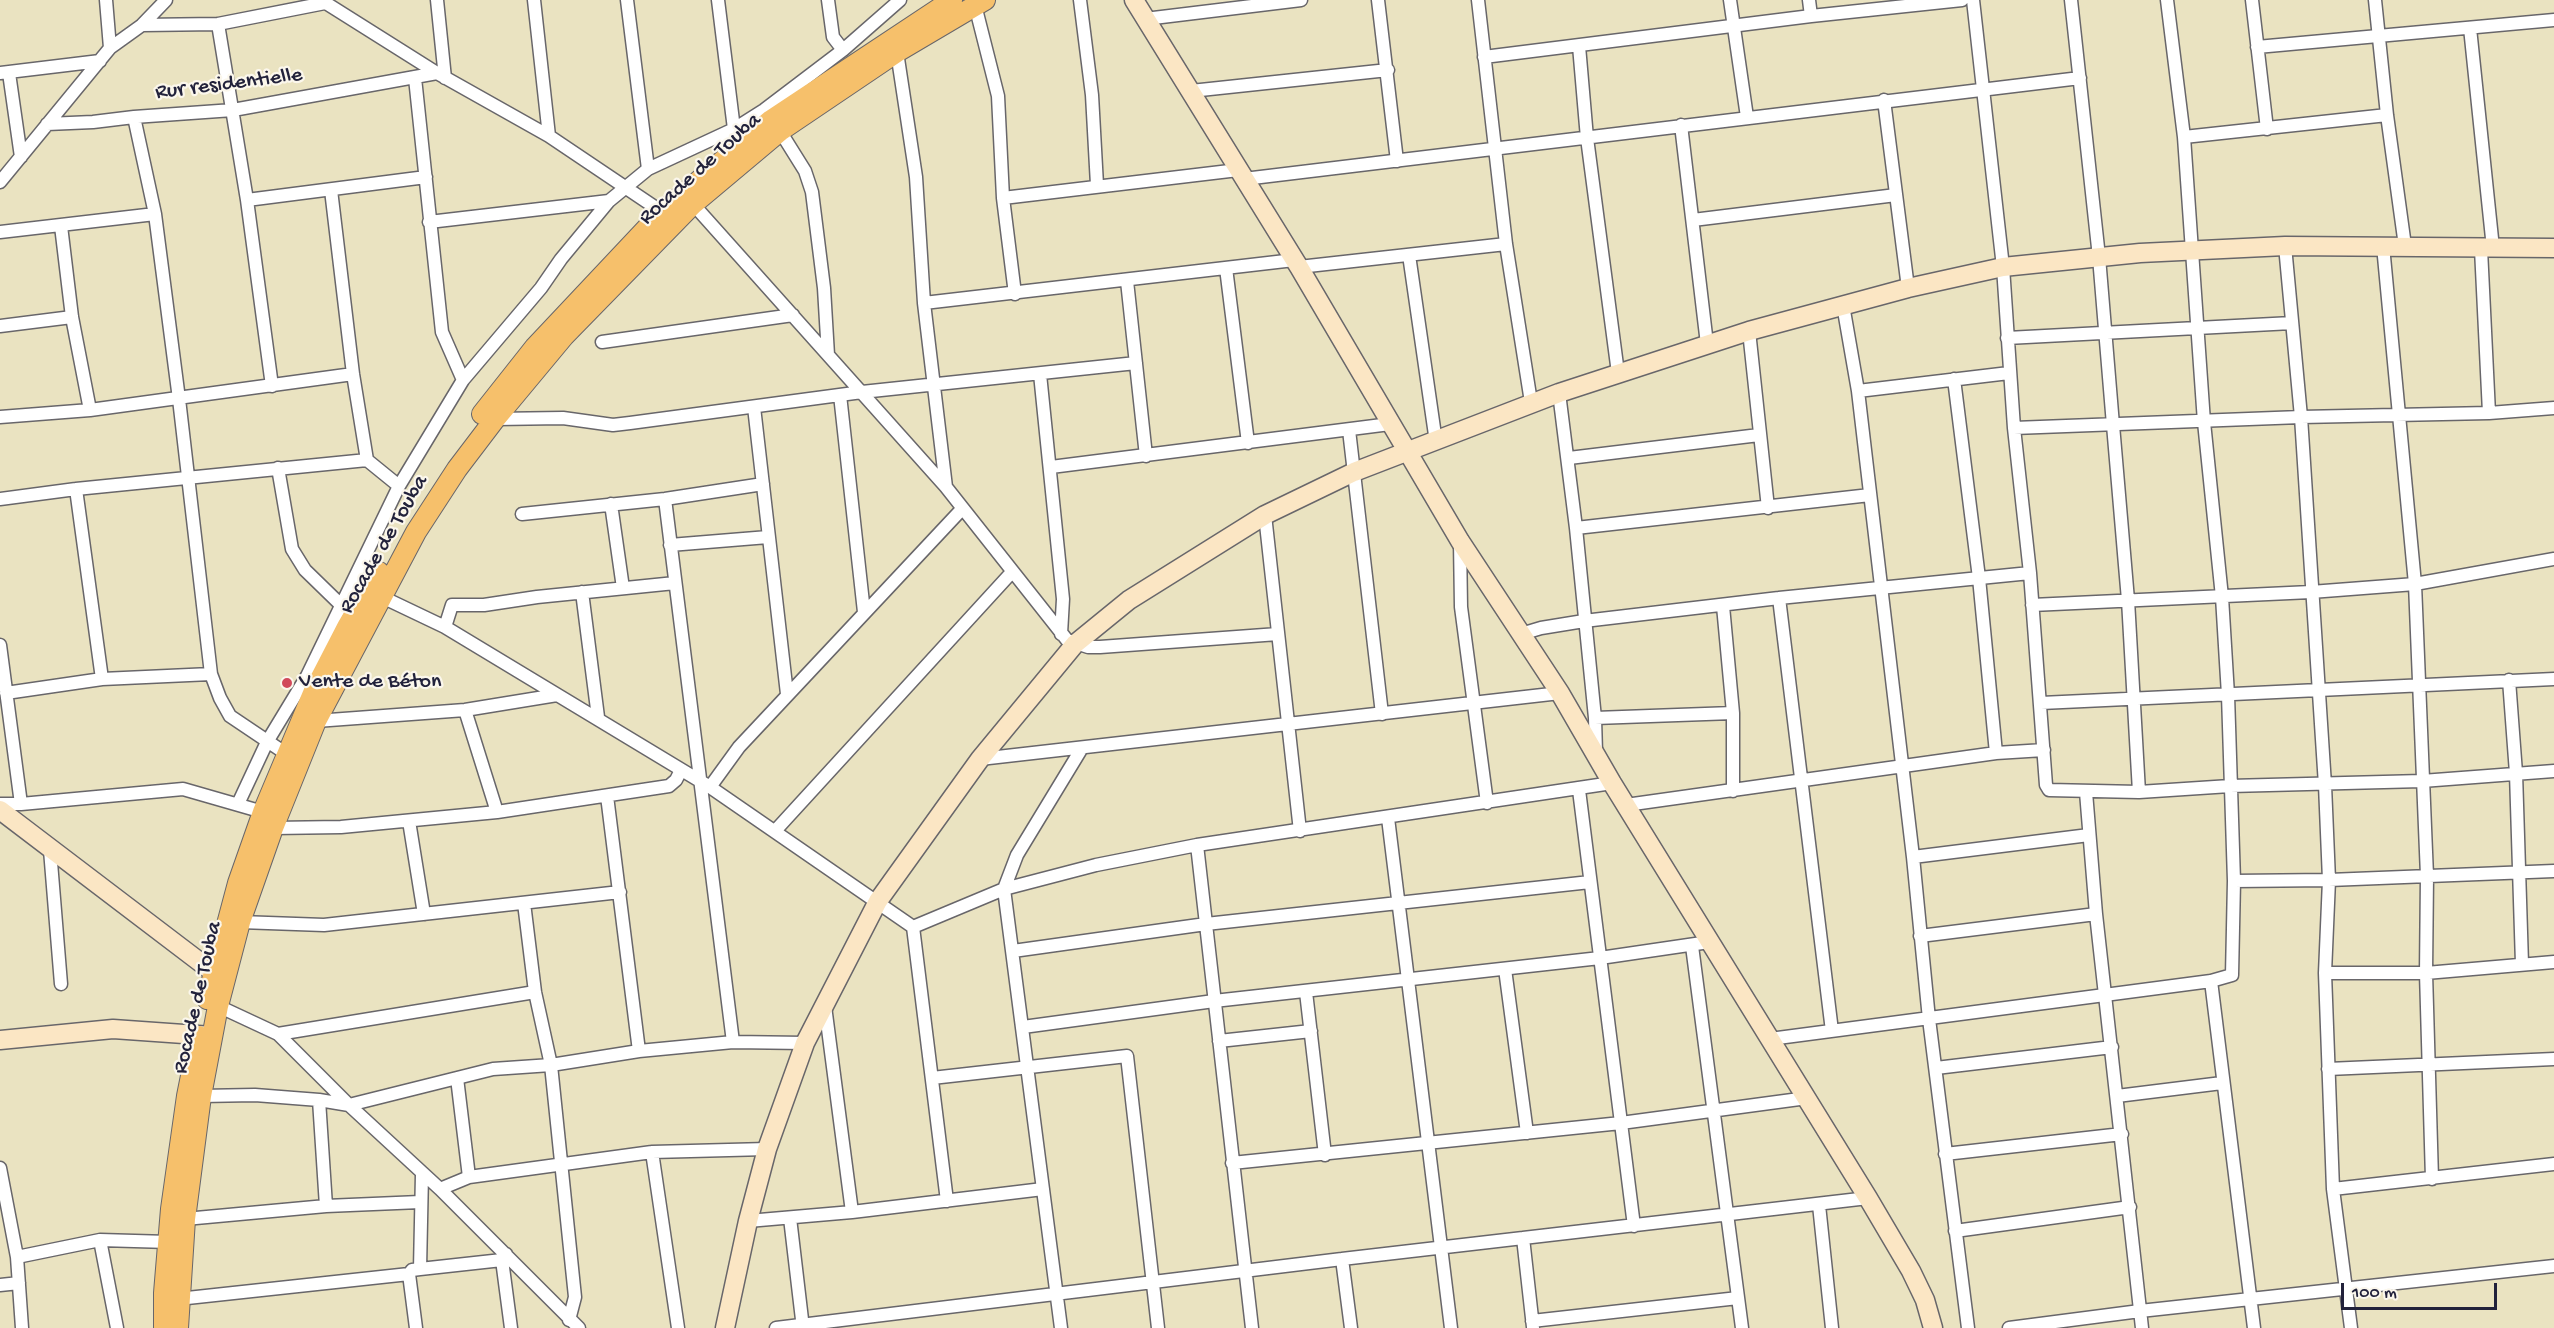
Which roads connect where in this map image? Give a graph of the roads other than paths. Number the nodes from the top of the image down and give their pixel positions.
1 (106, 0) edge
2 (166, 0) edge
3 (437, 0) edge
4 (534, 0) edge
5 (641, 0) edge
6 (718, 0) edge
7 (828, 0) edge
8 (900, 0) edge
9 (952, 0) edge
10 (1080, 0) edge
11 (1134, 0) edge
12 (1301, 0) edge
13 (1378, 0) edge
14 (1478, 0) edge
15 (1730, 0) edge
16 (1809, 0) edge
17 (1962, 0) edge
18 (1973, 0) edge
19 (2071, 0) edge
20 (2167, 0) edge
21 (2252, 0) edge
22 (2375, 0) edge
23 (323, 1) edge
24 (628, 1) edge
25 (980, 2) edge
26 (1888, 4) edge
27 (1811, 16) junction
28 (1145, 19) junction
29 (2554, 20) edge
30 (218, 24) junction
31 (142, 25) junction
32 (1732, 26) junction
33 (2470, 28) junction
34 (2379, 36) junction
35 (1579, 46) junction
36 (2257, 47) junction
37 (110, 48) junction
38 (843, 50) junction
39 (897, 52) junction
40 (1484, 57) junction
41 (100, 61) junction
42 (1388, 70) junction
43 (4, 73) edge
44 (441, 76) junction
45 (415, 78) junction
46 (2080, 78) junction
47 (1984, 90) junction
48 (1191, 91) junction
49 (1884, 100) junction
50 (233, 110) junction
51 (2387, 115) junction
52 (134, 117) junction
53 (1747, 117) junction
54 (772, 120) junction
55 (47, 124) junction
56 (1681, 125) junction
57 (734, 129) junction
58 (2266, 129) junction
59 (549, 136) junction
60 (2184, 137) junction
61 (1587, 138) junction
62 (1494, 151) junction
63 (21, 158) junction
64 (1397, 161) junction
65 (648, 169) junction
66 (1241, 174) junction
67 (426, 177) junction
68 (0, 182) edge
69 (1097, 186) junction
70 (625, 187) junction
71 (331, 190) junction
72 (1896, 195) junction
73 (1003, 198) junction
74 (247, 200) junction
75 (609, 201) junction
76 (693, 204) junction
77 (663, 212) junction
78 (155, 214) junction
79 (1693, 220) junction
80 (429, 222) junction
81 (61, 226) junction
82 (0, 232) edge
83 (1506, 244) junction
84 (2285, 246) junction
85 (2384, 246) junction
86 (2405, 246) junction
87 (2487, 248) junction
88 (2554, 248) edge
89 (2193, 251) junction
90 (1409, 255) junction
91 (2099, 257) junction
92 (1296, 264) junction
93 (2003, 267) junction
94 (1226, 268) junction
95 (1127, 280) junction
96 (1908, 288) junction
97 (1015, 294) junction
98 (924, 303) junction
99 (1843, 305) junction
100 (794, 315) junction
101 (72, 317) junction
102 (2292, 323) junction
103 (0, 326) edge
104 (2199, 329) junction
105 (1749, 331) junction
106 (2105, 332) junction
107 (2007, 338) junction
108 (602, 342) dead end
109 (1707, 344) junction
110 (828, 355) junction
111 (1136, 363) junction
112 (1618, 373) junction
113 (2009, 373) junction
114 (353, 374) junction
115 (1040, 374) junction
116 (1954, 379) junction
117 (463, 380) junction
118 (934, 385) junction
119 (272, 386) junction
120 (1858, 391) junction
121 (862, 392) junction
122 (1559, 393) junction
123 (840, 395) junction
124 (179, 399) junction
125 (1531, 402) junction
126 (754, 407) junction
127 (2554, 408) edge
128 (90, 410) junction
129 (2489, 413) junction
130 (2401, 415) junction
131 (0, 417) edge
132 (2301, 417) junction
133 (495, 418) junction
134 (2204, 422) junction
135 (1390, 424) junction
136 (2114, 424) junction
137 (2014, 428) junction
138 (1349, 430) junction
139 (1759, 435) junction
140 (1436, 442) junction
141 (1248, 443) junction
142 (1407, 453) junction
143 (1146, 456) junction
144 (1569, 458) junction
145 (367, 460) junction
146 (1051, 467) junction
147 (278, 468) junction
148 (1354, 472) junction
149 (188, 477) junction
150 (763, 484) junction
151 (399, 486) junction
152 (946, 488) junction
153 (76, 489) junction
154 (1870, 495) junction
155 (665, 498) junction
156 (0, 499) edge
157 (611, 504) junction
158 (1768, 508) junction
159 (962, 509) junction
160 (522, 514) dead end
161 (1265, 515) junction
162 (1576, 528) junction
163 (768, 537) junction
164 (1460, 541) junction
165 (670, 544) junction
166 (2554, 559) edge
167 (1012, 572) junction
168 (2030, 573) junction
169 (1979, 578) junction
170 (675, 583) junction
171 (2415, 584) junction
172 (623, 588) junction
173 (1882, 588) junction
174 (582, 592) junction
175 (2312, 592) junction
176 (380, 596) junction
177 (2222, 597) junction
178 (1779, 598) junction
179 (2128, 600) junction
180 (341, 605) junction
181 (2032, 605) junction
182 (1723, 606) junction
183 (864, 612) junction
184 (1584, 621) junction
185 (445, 627) junction
186 (1278, 634) junction
187 (1521, 634) junction
188 (1068, 639) junction
189 (0, 645) edge
190 (211, 674) junction
191 (102, 679) junction
192 (2554, 679) edge
193 (2509, 680) junction
194 (2419, 686) junction
195 (2320, 691) junction
196 (6, 693) junction
197 (1560, 693) junction
198 (787, 694) junction
199 (557, 695) junction
200 (2228, 695) junction
201 (2134, 699) junction
202 (2041, 703) junction
203 (1474, 704) junction
204 (465, 710) junction
205 (1733, 713) junction
206 (1382, 714) junction
207 (598, 717) junction
208 (1595, 718) junction
209 (316, 721) junction
210 (1288, 724) junction
211 (267, 742) junction
212 (1082, 748) junction
213 (2044, 750) junction
214 (1996, 753) junction
215 (288, 755) junction
216 (1596, 757) junction
217 (980, 759) junction
218 (1901, 767) junction
219 (681, 771) junction
220 (2554, 771) edge
221 (2516, 773) junction
222 (2422, 781) junction
223 (1802, 782) junction
224 (1612, 783) junction
225 (2325, 784) junction
226 (706, 785) junction
227 (2230, 786) junction
228 (1579, 790) junction
229 (1732, 790) junction
230 (2086, 792) junction
231 (2139, 792) junction
232 (607, 796) junction
233 (1487, 803) junction
234 (0, 804) edge
235 (21, 804) junction
236 (238, 804) junction
237 (1626, 805) junction
238 (0, 810) edge
239 (497, 812) junction
240 (1388, 818) junction
241 (268, 820) junction
242 (409, 820) junction
243 (775, 831) junction
244 (1300, 831) junction
245 (2089, 835) junction
246 (1197, 845) junction
247 (50, 850) junction
248 (1913, 857) junction
249 (2554, 872) edge
250 (2519, 873) junction
251 (2427, 876) junction
252 (2329, 880) junction
253 (2234, 881) junction
254 (1590, 882) junction
255 (1004, 889) junction
256 (620, 892) junction
257 (878, 902) junction
258 (524, 903) junction
259 (1398, 904) junction
260 (424, 914) junction
261 (2096, 914) junction
262 (240, 922) junction
263 (1206, 924) junction
264 (913, 927) junction
265 (1920, 936) junction
266 (1701, 944) junction
267 (1013, 951) junction
268 (1600, 958) junction
269 (2554, 962) edge
270 (2522, 964) junction
271 (1505, 969) junction
272 (2325, 973) junction
273 (2426, 973) junction
274 (219, 976) junction
275 (1408, 980) junction
276 (2211, 981) junction
277 (61, 984) dead end
278 (535, 992) junction
279 (1306, 992) junction
280 (2106, 994) junction
281 (1214, 1001) junction
282 (218, 1006) junction
283 (825, 1006) junction
284 (1929, 1019) junction
285 (1023, 1027) junction
286 (1311, 1031) junction
287 (1832, 1031) junction
288 (278, 1034) junction
289 (206, 1035) junction
290 (1770, 1039) junction
291 (0, 1040) edge
292 (1219, 1041) junction
293 (733, 1042) junction
294 (806, 1043) junction
295 (2112, 1047) junction
296 (639, 1051) junction
297 (2554, 1059) edge
298 (2430, 1064) junction
299 (551, 1065) junction
300 (1028, 1065) junction
301 (1936, 1068) junction
302 (2328, 1069) junction
303 (932, 1077) junction
304 (457, 1078) junction
305 (2222, 1083) junction
306 (201, 1096) junction
307 (2117, 1096) junction
308 (1807, 1098) junction
309 (319, 1100) junction
310 (350, 1105) junction
311 (1714, 1111) junction
312 (1620, 1123) junction
313 (1527, 1133) junction
314 (2122, 1134) junction
315 (1429, 1144) junction
316 (767, 1149) junction
317 (652, 1152) junction
318 (1945, 1154) junction
319 (1325, 1155) junction
320 (1232, 1163) junction
321 (2554, 1164) edge
322 (561, 1165) junction
323 (0, 1167) edge
324 (422, 1174) junction
325 (469, 1177) junction
326 (2432, 1179) junction
327 (440, 1189) junction
328 (1044, 1189) junction
329 (2333, 1190) junction
330 (1868, 1198) junction
331 (947, 1201) junction
332 (420, 1202) junction
333 (1819, 1205) junction
334 (326, 1206) junction
335 (2130, 1207) junction
336 (852, 1212) junction
337 (1729, 1215) junction
338 (790, 1218) junction
339 (185, 1219) junction
340 (748, 1221) junction
341 (1634, 1226) junction
342 (1955, 1231) junction
343 (1523, 1238) junction
344 (100, 1240) junction
345 (169, 1242) junction
346 (1442, 1248) junction
347 (17, 1257) junction
348 (504, 1257) junction
349 (1342, 1258) junction
350 (2554, 1266) edge
351 (1245, 1270) junction
352 (414, 1271) junction
353 (19, 1282) junction
354 (1153, 1282) junction
355 (0, 1286) edge
356 (2346, 1289) junction
357 (1057, 1294) junction
358 (1738, 1298) junction
359 (178, 1299) junction
360 (2251, 1299) junction
361 (2140, 1311) junction
362 (574, 1324) edge
363 (1532, 1325) edge
364 (803, 1326) edge
365 (2039, 1326) edge
366 (22, 1328) edge
367 (117, 1328) edge
368 (164, 1328) edge
369 (178, 1328) edge
370 (416, 1328) edge
371 (511, 1328) edge
372 (678, 1328) edge
373 (725, 1328) edge
374 (776, 1328) edge
375 (1060, 1328) edge
376 (1158, 1328) edge
377 (1252, 1328) edge
378 (1351, 1328) edge
379 (1451, 1328) edge
380 (1742, 1328) edge
381 (1832, 1328) edge
382 (1933, 1328) edge
383 (1968, 1328) edge
384 (2009, 1328) edge
385 (2142, 1328) edge
386 (2254, 1328) edge
387 (2351, 1328) edge

1 - 37 street
2 - 31 street
3 - 44 street
4 - 59 street
5 - 24 street
6 - 57 street
7 - 38 street
8 - 38 street
9 - 54 main road, Rocade de Touba
10 - 69 street
11 - 28 street
12 - 28 street
13 - 42 street
14 - 40 street
15 - 32 street
16 - 27 street
17 - 26 street
18 - 47 street
19 - 46 street
20 - 60 street
21 - 36 street
22 - 34 street
23 - 30 street
23 - 44 street
24 - 65 street
25 - 39 main road, Rocade de Touba
25 - 73 street
26 - 27 street
27 - 32 street
28 - 48 street
29 - 33 street
30 - 31 street
30 - 50 street
31 - 37 street
32 - 35 street
32 - 53 street
33 - 34 street
33 - 87 street
34 - 36 street
34 - 51 street
35 - 40 street
35 - 61 street
36 - 58 street
37 - 41 street
38 - 54 street
39 - 54 main road, Rocade de Touba
39 - 98 street
40 - 62 street
41 - 43 street
41 - 55 street
42 - 48 street
42 - 64 street
43 - 63 street
44 - 45 street, Rur residentielle
44 - 59 street
45 - 50 street, Rur residentielle
45 - 67 street
46 - 47 street
46 - 91 street
47 - 49 street
47 - 93 street
48 - 66 street
49 - 53 street
49 - 72 street
50 - 52 street, Rur residentielle
50 - 74 street
51 - 58 street
51 - 86 street
52 - 55 street, Rur residentielle
52 - 78 street
53 - 56 street
54 - 57 street
54 - 76 main road, Rocade de Touba
54 - 77 main road, Rocade de Touba
54 - 110 street
55 - 63 street
56 - 61 street
56 - 79 street
57 - 65 street
58 - 60 street
59 - 70 street
60 - 89 street
61 - 62 street
61 - 112 street
62 - 64 street
62 - 83 street
63 - 68 street
64 - 66 street
65 - 70 street
66 - 69 street
66 - 92 street
67 - 71 street
67 - 80 street
69 - 73 street
70 - 75 street
70 - 77 street
71 - 74 street
71 - 114 street
72 - 79 street
72 - 96 street
73 - 97 street
74 - 119 street
75 - 80 street
75 - 117 street
76 - 100 street
76 - 133 main road, Rocade de Touba
77 - 215 main road, Rocade de Touba
78 - 81 street
78 - 124 street
79 - 109 street
80 - 117 street
81 - 82 street
81 - 101 street
83 - 90 street
83 - 125 street
84 - 85 street
84 - 89 street
84 - 102 street
85 - 86 street
85 - 130 street
86 - 87 street
87 - 88 street
87 - 129 street
89 - 91 street
89 - 104 street
90 - 92 street
90 - 140 street
91 - 93 street
91 - 106 street
92 - 94 street
92 - 135 street
93 - 96 street
93 - 107 street
94 - 95 street
94 - 141 street
95 - 97 street
95 - 111 street
96 - 99 street
97 - 98 street
98 - 118 street
99 - 105 street
99 - 120 street
100 - 108 street
100 - 110 street
101 - 103 street
101 - 128 street
102 - 104 street
102 - 132 street
104 - 106 street
104 - 134 street
105 - 109 street
105 - 139 street
106 - 107 street
106 - 136 street
107 - 113 street
109 - 112 street
110 - 121 street
111 - 115 street
111 - 143 street
112 - 122 street
113 - 116 street
113 - 137 street
114 - 119 street
114 - 145 street
115 - 118 street
115 - 146 street
116 - 120 street
116 - 169 street
117 - 151 street
118 - 121 street
118 - 152 street
119 - 124 street
120 - 154 street
121 - 123 street
121 - 152 street
122 - 125 street
122 - 144 street
123 - 126 street
123 - 183 street
124 - 128 street
124 - 149 street
125 - 140 street
126 - 133 street
126 - 150 street
127 - 129 street
128 - 131 street
129 - 130 street
130 - 132 street
130 - 171 street
132 - 134 street
132 - 175 street
133 - 176 main road, Rocade de Touba
134 - 136 street
134 - 177 street
135 - 138 street
135 - 142 street
136 - 137 street
136 - 179 street
137 - 168 street
138 - 141 street
138 - 148 street
139 - 144 street
139 - 158 street
140 - 142 street
141 - 143 street
142 - 148 street
142 - 164 street
143 - 146 street
144 - 162 street
145 - 147 street
145 - 151 street
146 - 188 street
147 - 149 street
147 - 180 street
148 - 161 street
148 - 206 street
149 - 153 street
149 - 190 street
150 - 155 street
150 - 163 street
151 - 180 street
152 - 159 street
153 - 156 street
153 - 191 street
154 - 158 street
154 - 173 street
155 - 157 street
155 - 165 street
157 - 160 street
157 - 172 street
158 - 162 street
159 - 167 street
159 - 183 street
161 - 186 street
161 - 188 street
162 - 184 street
163 - 165 street
163 - 198 street
164 - 187 street
164 - 203 street
165 - 170 street
166 - 171 street
167 - 188 street
167 - 243 street
168 - 169 street
168 - 181 street
169 - 173 street
169 - 214 street
170 - 172 street
170 - 226 street
171 - 175 street
171 - 194 street
172 - 174 street
173 - 178 street
173 - 218 street
174 - 185 street
174 - 207 street
175 - 177 street
175 - 195 street
176 - 185 street
176 - 209 main road, Rocade de Touba
177 - 179 street
177 - 200 street
178 - 182 street
178 - 223 street
179 - 181 street
179 - 201 street
180 - 211 street
181 - 202 street
182 - 184 street
182 - 205 street
183 - 198 street
184 - 187 street
184 - 208 street
185 - 199 street
186 - 188 street
186 - 210 street
187 - 197 street
188 - 217 street
189 - 196 street
190 - 191 street
190 - 211 street
191 - 196 street
192 - 193 street
193 - 194 street
193 - 221 street
194 - 195 street
194 - 222 street
195 - 200 street
195 - 225 street
196 - 235 street
197 - 203 street
197 - 216 street
198 - 226 street
199 - 204 street
199 - 207 street
200 - 201 street
200 - 227 street
201 - 202 street
201 - 231 street
202 - 213 street
203 - 206 street
203 - 233 street
204 - 209 street
204 - 239 street
205 - 208 street
205 - 229 street
206 - 210 street
207 - 219 street
208 - 216 street
209 - 241 main road, Rocade de Touba
210 - 212 street
210 - 244 street
211 - 215 street
211 - 236 street
212 - 217 street
212 - 255 street
213 - 214 street
213 - 230 street
214 - 218 street
215 - 241 main road, Rocade de Touba
216 - 224 street
217 - 257 street
218 - 223 street
218 - 248 street
219 - 226 street
219 - 232 street
220 - 221 street
221 - 222 street
221 - 250 street
222 - 225 street
222 - 251 street
223 - 229 street
223 - 287 street
224 - 228 street
224 - 237 street
225 - 227 street
225 - 252 street
226 - 243 street
226 - 293 street
227 - 231 street
227 - 253 street
228 - 233 street
228 - 254 street
229 - 237 street
230 - 231 street
230 - 245 street
232 - 239 street
232 - 256 street
233 - 240 street
234 - 235 street
235 - 236 street
236 - 241 street
237 - 266 street
238 - 247 street
239 - 242 street
240 - 244 street
240 - 259 street
241 - 242 street
241 - 262 main road, Rocade de Touba
241 - 274 main road, Rocade de Touba
242 - 260 street
243 - 257 street
244 - 246 street
245 - 248 street
245 - 261 street
246 - 255 street
246 - 263 street
247 - 274 street
247 - 277 street
248 - 265 street
249 - 250 street
250 - 251 street
250 - 270 street
251 - 252 street
251 - 273 street
252 - 253 street
252 - 272 street
253 - 276 street
254 - 259 street
254 - 268 street
255 - 264 street
255 - 267 street
256 - 258 street
256 - 296 street
257 - 264 street
257 - 283 street
258 - 260 street
258 - 278 street
259 - 263 street
259 - 275 street
260 - 262 street
261 - 265 street
261 - 280 street
262 - 274 main road, Rocade de Touba
263 - 267 street
263 - 281 street
264 - 303 street
265 - 284 street
266 - 268 street
266 - 290 street
266 - 311 street
267 - 285 street
268 - 271 street
268 - 312 street
269 - 270 street
270 - 273 street
271 - 275 street
271 - 313 street
272 - 273 street
272 - 302 street
273 - 298 street
274 - 282 main road, Rocade de Touba
274 - 289 main road, Rocade de Touba
275 - 279 street
275 - 315 street
276 - 280 street
276 - 305 street
278 - 288 street
278 - 299 street
279 - 281 street
279 - 286 street
280 - 284 street
280 - 295 street
281 - 285 street
281 - 292 street
282 - 288 street
282 - 289 main road, Rocade de Touba
283 - 294 street
283 - 336 street
284 - 287 street
284 - 301 street
285 - 300 street
286 - 292 street
286 - 319 street
287 - 290 street
288 - 310 street
289 - 291 street
289 - 306 main road, Rocade de Touba
289 - 345 main road, Rocade de Touba
290 - 308 street
292 - 320 street
293 - 294 street
293 - 296 street
294 - 316 street
295 - 301 street
295 - 307 street
296 - 299 street
297 - 298 street
298 - 302 street
298 - 326 street
299 - 304 street
299 - 322 street
300 - 303 street
300 - 328 street
300 - 354 street
301 - 318 street
302 - 329 street
303 - 331 street
304 - 310 street
304 - 325 street
305 - 307 street
305 - 360 street
306 - 309 street
306 - 339 main road, Rocade de Touba
307 - 314 street
308 - 311 street
308 - 330 street
309 - 310 street
309 - 334 street
310 - 324 street
311 - 312 street
311 - 337 street
312 - 313 street
312 - 341 street
313 - 315 street
314 - 318 street
314 - 335 street
315 - 319 street
315 - 346 street
316 - 317 street
316 - 340 street
317 - 322 street
317 - 372 street
318 - 342 street
319 - 320 street
320 - 351 street
321 - 326 street
322 - 325 street
322 - 362 street
323 - 347 street
324 - 327 street
324 - 332 street
325 - 327 street
326 - 329 street
327 - 348 street
328 - 331 street
328 - 357 street
329 - 356 street
330 - 333 street
330 - 382 street
331 - 336 street
332 - 334 street
332 - 352 street
333 - 337 street
333 - 381 street
334 - 339 street
335 - 342 street
335 - 361 street
336 - 338 street
337 - 341 street
337 - 358 street
338 - 340 street
338 - 364 street
339 - 359 main road, Rocade de Touba
340 - 373 street
341 - 343 street
342 - 383 street
343 - 346 street
343 - 363 street
344 - 345 street
344 - 347 street
344 - 367 street
345 - 368 main road, Rocade de Touba
346 - 349 street
346 - 379 street
347 - 353 street
348 - 352 street
348 - 362 street
348 - 371 street
349 - 351 street
349 - 378 street
350 - 356 street
351 - 354 street
351 - 377 street
352 - 359 street
352 - 370 street
353 - 355 street
353 - 366 street
354 - 357 street
354 - 376 street
356 - 360 street
356 - 387 street
357 - 364 street
357 - 375 street
358 - 363 street
358 - 380 street
359 - 369 main road, Rocade de Touba
360 - 361 street
360 - 386 street
361 - 365 street
361 - 385 street
364 - 374 street
365 - 384 street

